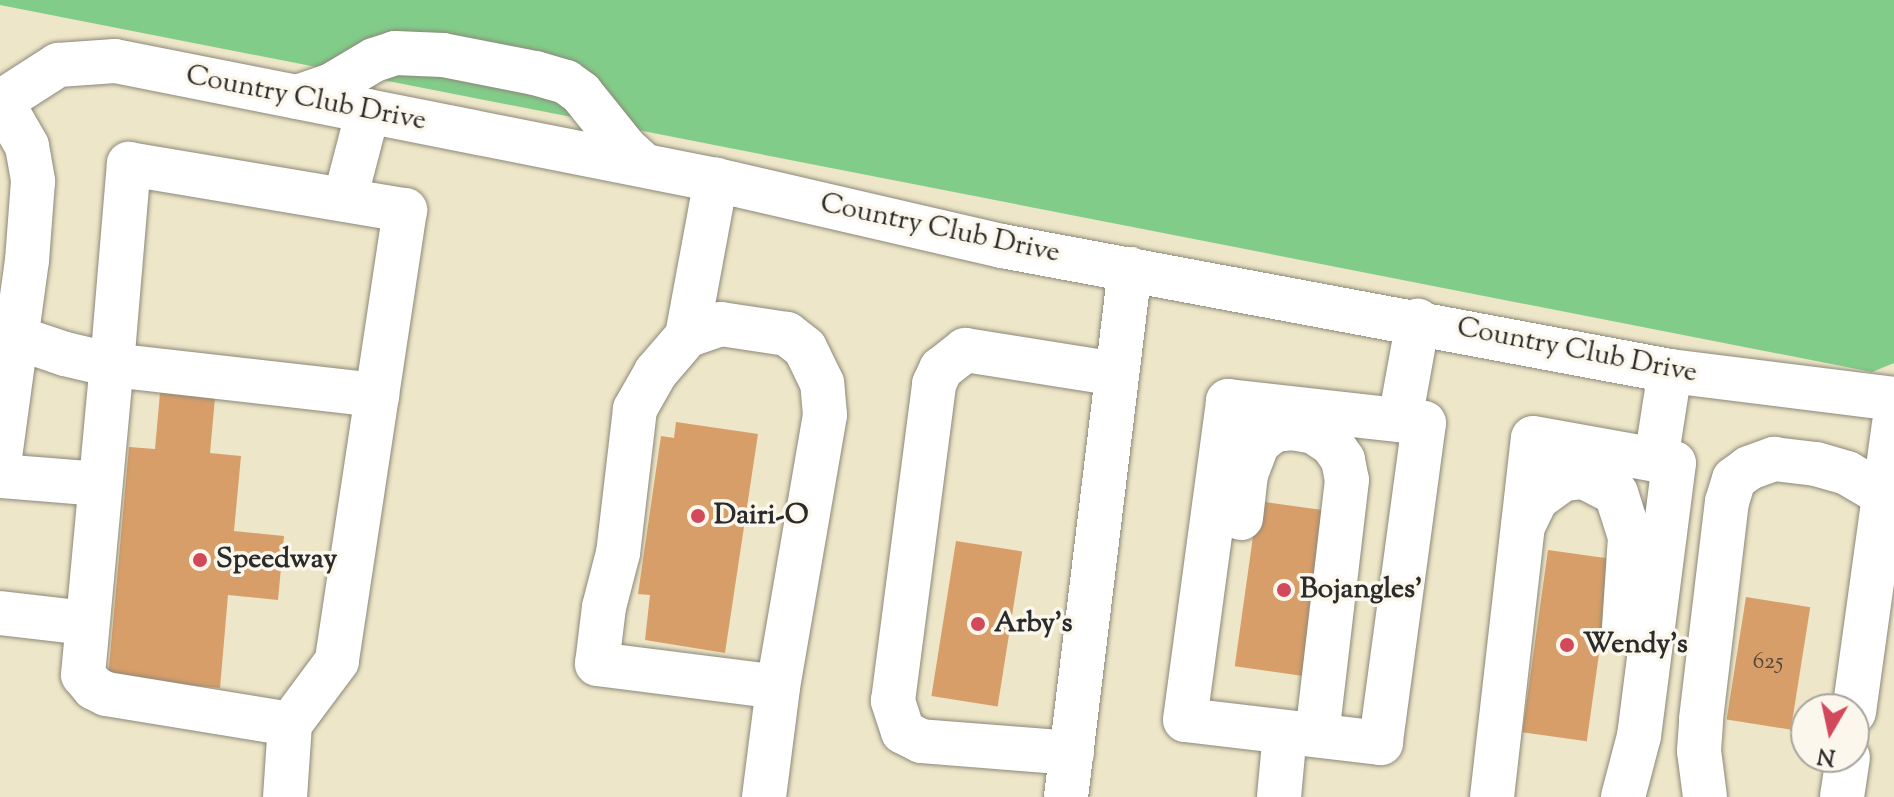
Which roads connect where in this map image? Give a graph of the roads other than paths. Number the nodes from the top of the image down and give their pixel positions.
1 (297, 97) junction
2 (1, 100) edge
3 (368, 111) junction
4 (644, 165) junction
5 (716, 180) junction
6 (345, 199) junction
7 (1130, 269) junction
8 (1418, 321) junction
9 (8, 335) edge
10 (687, 336) junction
11 (112, 365) junction
12 (1670, 371) junction
13 (1116, 374) junction
14 (377, 395) junction
15 (1894, 399) edge
16 (1400, 420) junction
17 (1894, 424) edge
18 (0, 456) edge
19 (1656, 460) junction
20 (0, 476) edge
21 (100, 484) junction
22 (1884, 495) junction
23 (1520, 531) junction
24 (0, 613) edge
25 (86, 623) junction
26 (778, 687) junction
27 (1857, 693) edge
28 (1215, 723) junction
29 (290, 724) junction
30 (1301, 733) junction
31 (1072, 753) junction
32 (1846, 773) edge
33 (1625, 789) edge
34 (285, 797) edge
35 (764, 797) edge
36 (1066, 797) edge
37 (1279, 797) edge
38 (1492, 797) edge
39 (1705, 797) edge
40 (1842, 797) edge

1 - 2 street, Country Club Drive
1 - 3 street, Country Club Drive
1 - 4 street
2 - 9 street
3 - 4 street, Country Club Drive
3 - 6 street
4 - 5 street, Country Club Drive
5 - 7 street, Country Club Drive
5 - 10 street
6 - 11 street
6 - 14 street
7 - 8 street, Country Club Drive
7 - 13 street
8 - 12 street, Country Club Drive
8 - 16 street
9 - 11 street
9 - 18 street
10 - 26 street
10 - 26 street
11 - 14 street
11 - 21 street
12 - 15 street, Country Club Drive
12 - 19 street
13 - 31 street
13 - 31 street
14 - 29 street
16 - 28 street
16 - 30 street
17 - 22 street
19 - 23 street
19 - 33 street
20 - 21 street
21 - 25 street
22 - 27 street
22 - 39 street
23 - 33 street
23 - 38 street
24 - 25 street
25 - 29 street
26 - 35 street
28 - 30 street
28 - 30 street
29 - 34 street
30 - 37 street
31 - 36 street
32 - 40 street

